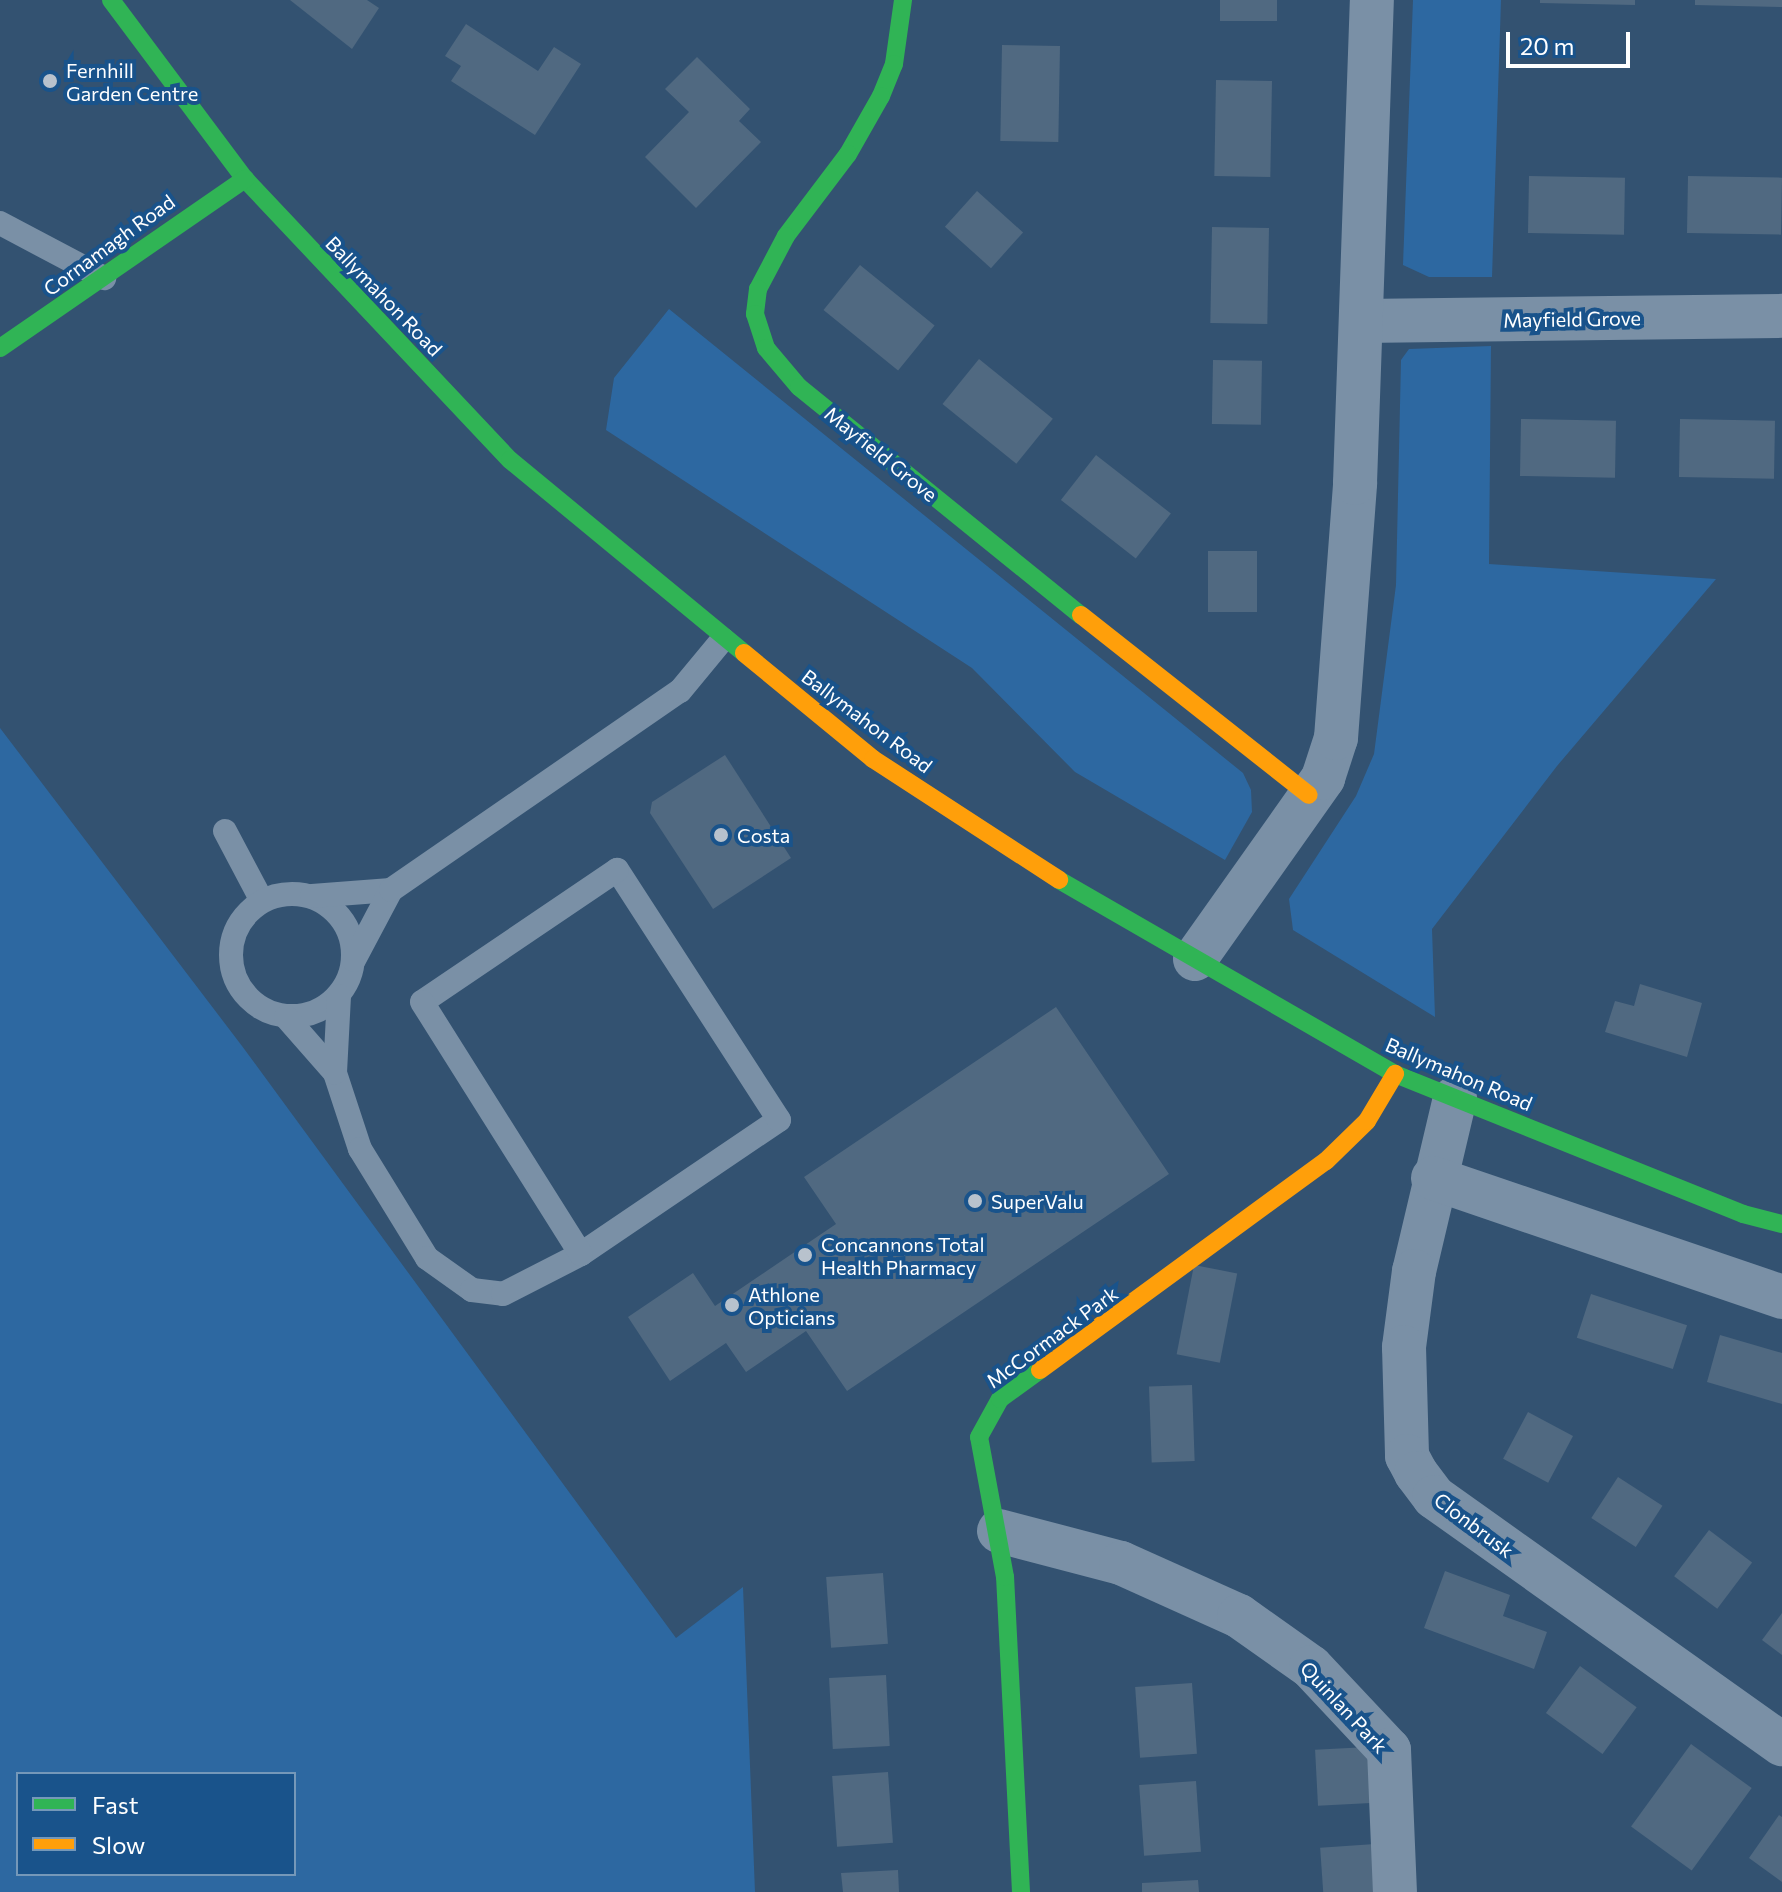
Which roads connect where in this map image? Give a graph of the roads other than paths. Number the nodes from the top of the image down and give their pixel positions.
1 (111, 0) edge
2 (903, 0) edge
3 (1372, 0) edge
4 (245, 179) junction
5 (0, 223) edge
6 (104, 278) junction
7 (1782, 316) edge
8 (1361, 321) junction
9 (0, 348) edge
10 (723, 639) junction
11 (1309, 795) junction
12 (225, 831) dead end
13 (391, 890) junction
14 (312, 896) junction
15 (262, 901) junction
16 (1195, 959) junction
17 (354, 960) junction
18 (339, 996) junction
19 (286, 1017) junction
20 (335, 1073) junction
21 (1395, 1074) junction
22 (1455, 1098) junction
23 (1433, 1178) junction
24 (1782, 1224) edge
25 (581, 1254) junction
26 (1782, 1297) edge
27 (999, 1531) junction
28 (1782, 1744) edge
29 (1021, 1892) edge
30 (1395, 1892) edge

1 - 4 street, Ballymahon Road
2 - 11 street, Mayfield Grove
3 - 8 street
4 - 6 street, Cornamagh Road
4 - 10 street, Ballymahon Road
5 - 6 lane
6 - 9 street, Cornamagh Road
7 - 8 street, Mayfield Grove
8 - 11 street
10 - 13 lane
10 - 16 street, Ballymahon Road
11 - 16 street
12 - 15 lane
13 - 14 lane
13 - 17 lane
14 - 15 lane
14 - 17 lane
15 - 19 lane
16 - 21 street, Ballymahon Road
17 - 18 lane
18 - 19 lane
18 - 20 lane
19 - 20 lane
20 - 25 lane
21 - 22 street, Ballymahon Road
21 - 27 street, McCormack Park
22 - 23 street, Clonbrusk
22 - 24 street, Ballymahon Road
23 - 26 street
23 - 28 street, Clonbrusk
25 - 25 lane
27 - 29 street, McCormack Park
27 - 30 street, Quinlan Park

